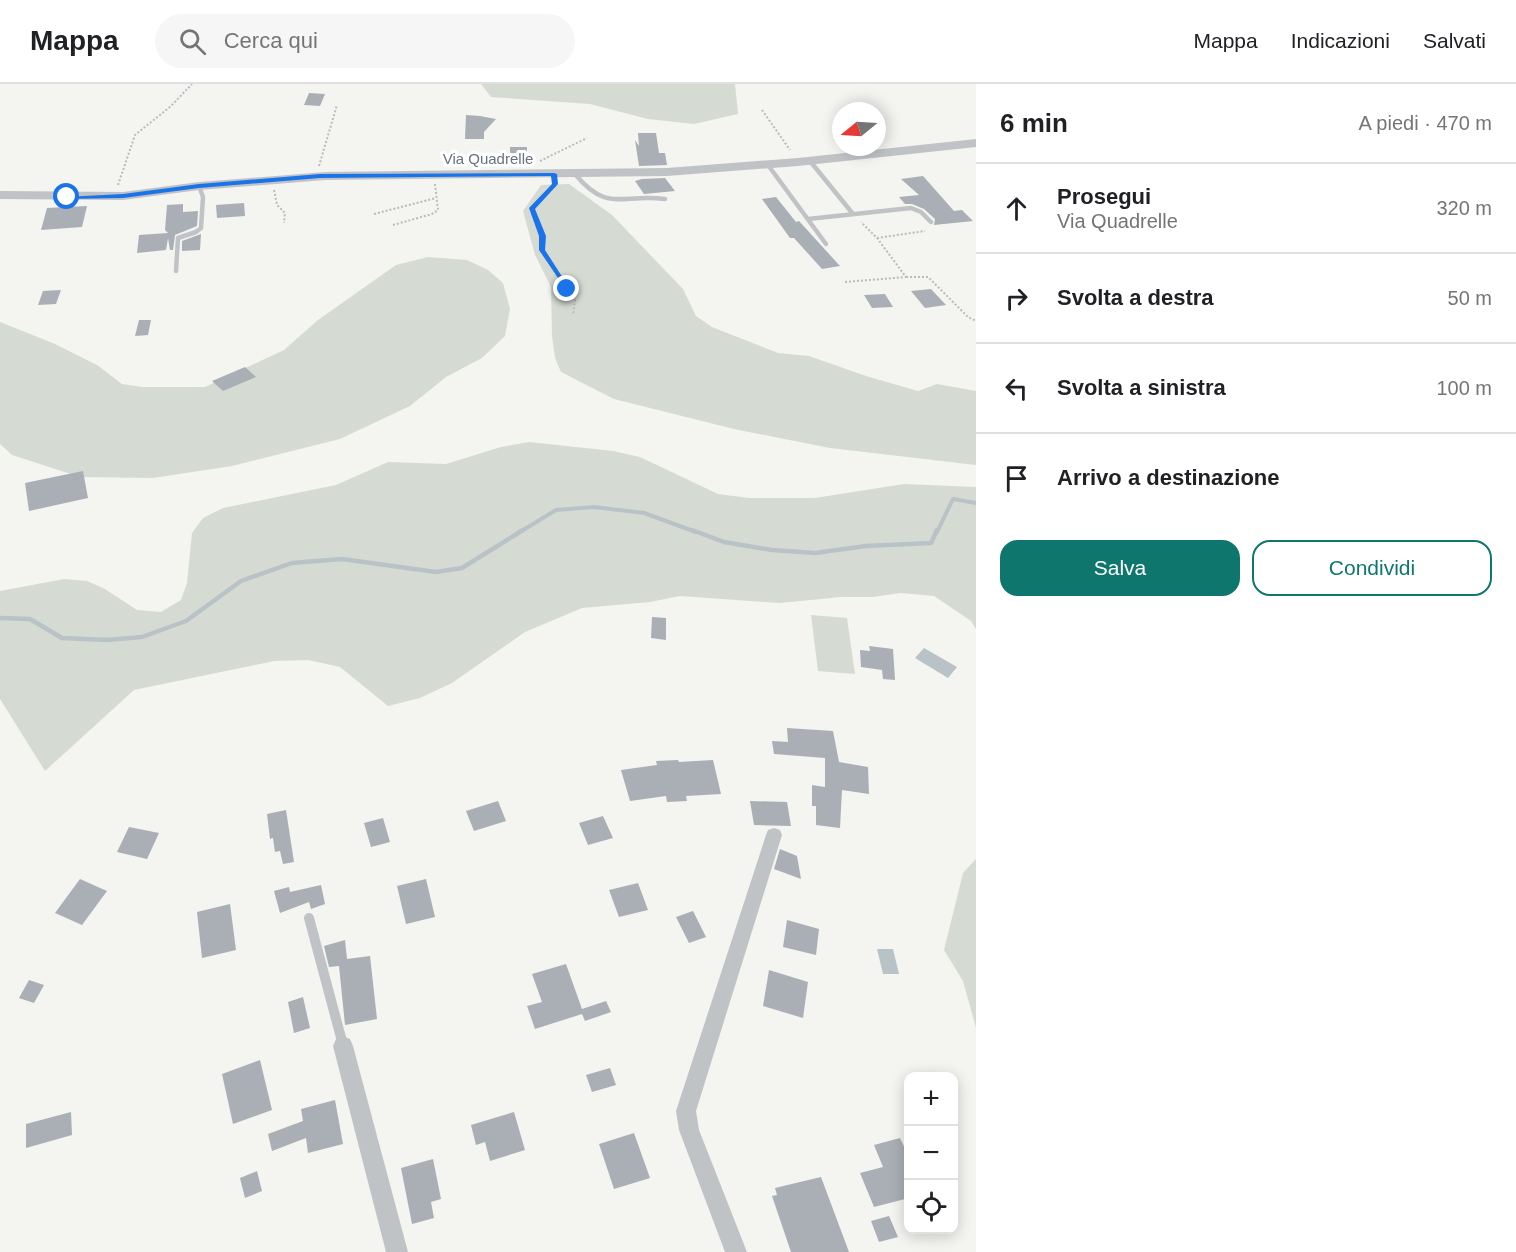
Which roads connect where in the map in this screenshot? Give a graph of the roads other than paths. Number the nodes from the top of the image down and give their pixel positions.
1 (976, 143) edge
2 (804, 162) junction
3 (768, 165) junction
4 (575, 174) junction
5 (199, 186) junction
6 (0, 195) edge
7 (665, 199) dead end
8 (853, 214) junction
9 (808, 219) junction
10 (931, 222) dead end
11 (826, 243) dead end
12 (176, 271) dead end
13 (774, 835) dead end
14 (309, 918) dead end
15 (343, 1046) joint
16 (397, 1252) edge
17 (736, 1252) edge

1 - 2 street, Via Quadrelle
2 - 3 street, Via Quadrelle
2 - 8 lane
3 - 4 street, Via Quadrelle
3 - 9 lane
4 - 5 street, Via Quadrelle
4 - 7 lane
5 - 6 street, Via Quadrelle
5 - 12 lane
8 - 9 lane
8 - 10 lane
9 - 11 lane
13 - 17 street
14 - 15 lane
15 - 16 street

